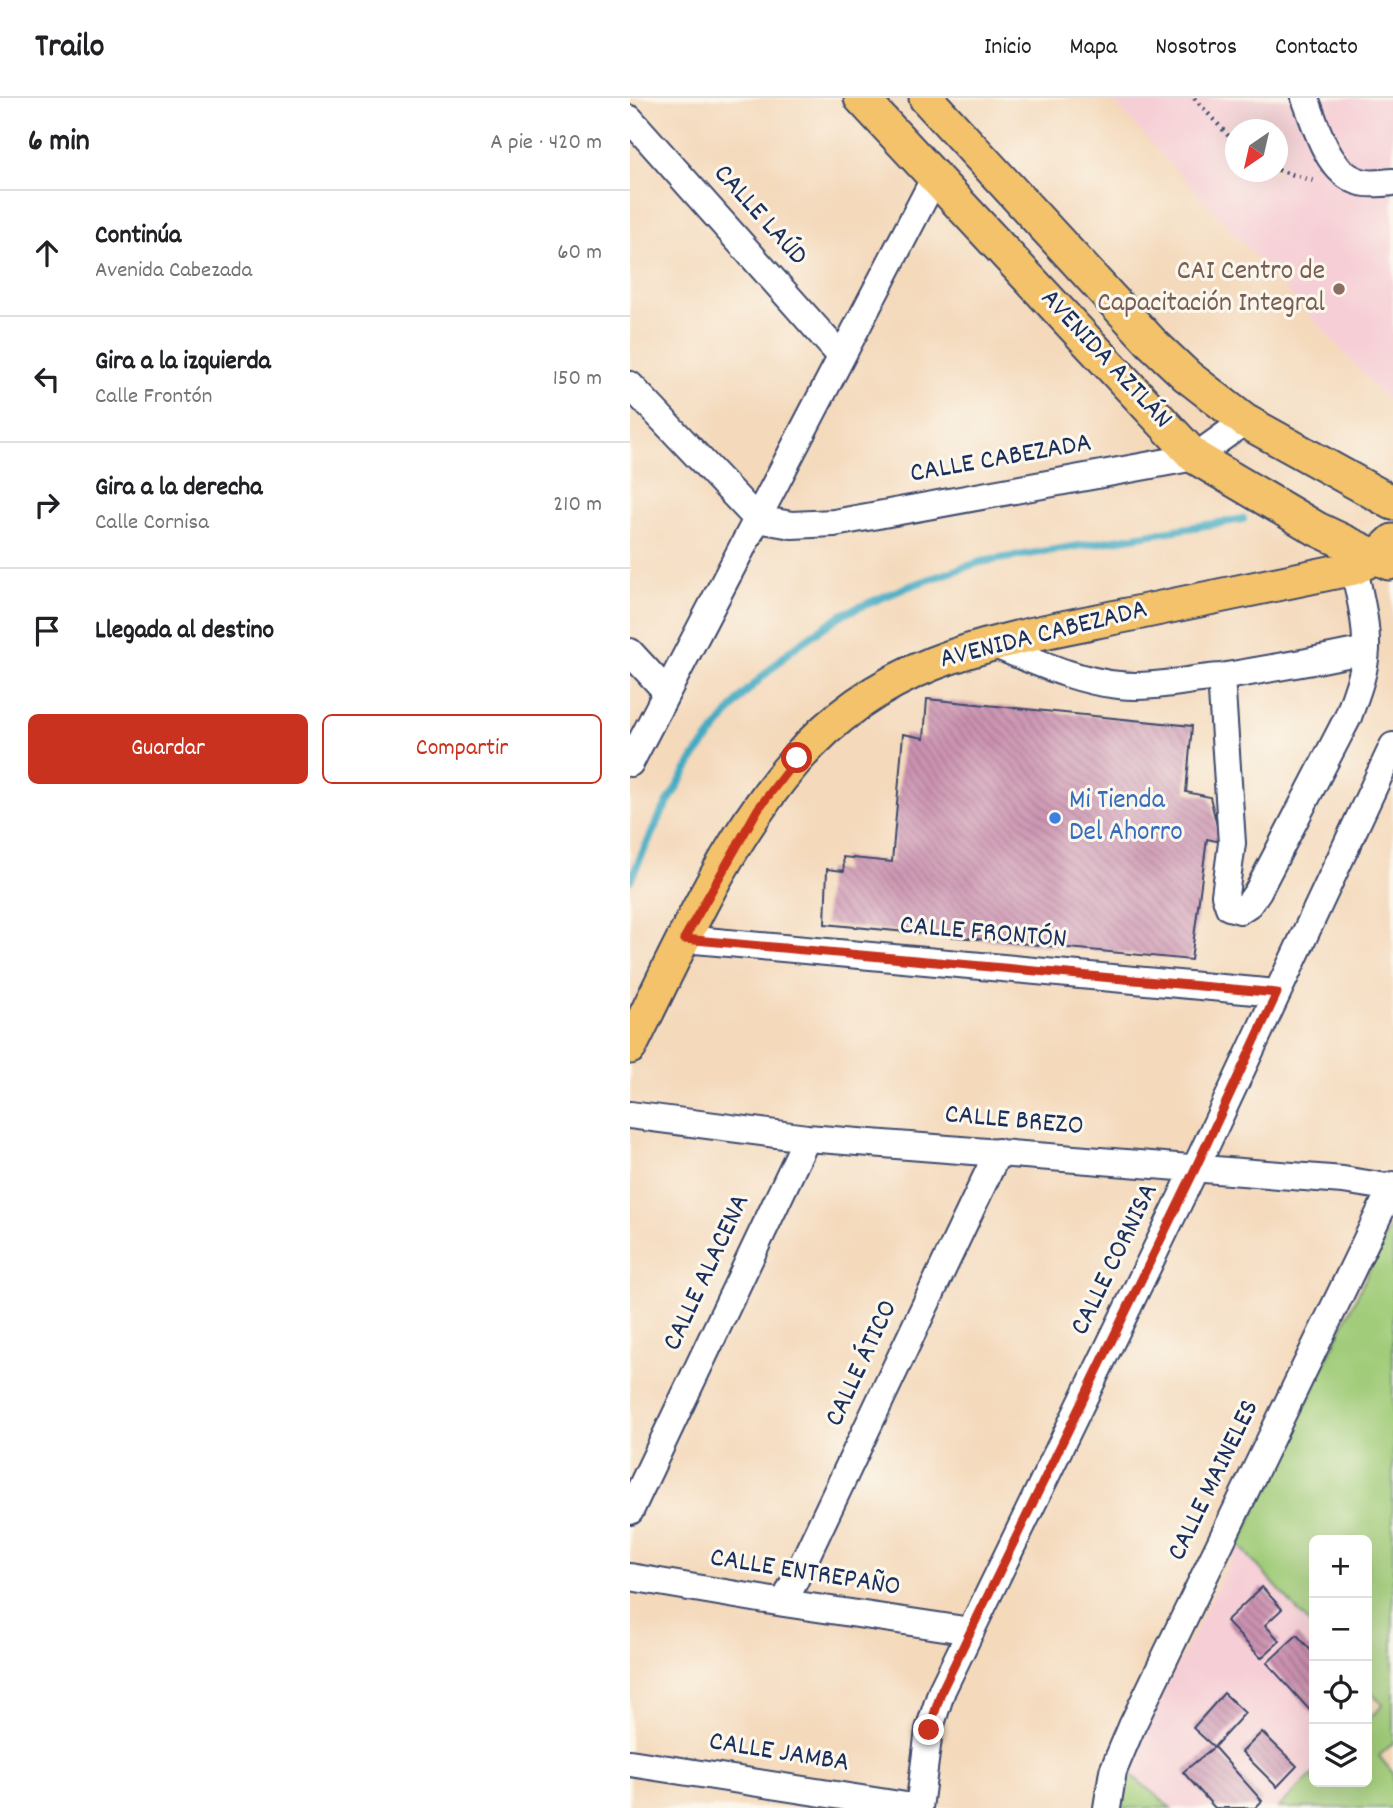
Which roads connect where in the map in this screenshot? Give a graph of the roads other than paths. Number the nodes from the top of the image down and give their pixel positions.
1 (861, 98) edge
2 (926, 98) edge
3 (1305, 98) edge
4 (630, 119) edge
5 (934, 179) junction
6 (1393, 182) edge
7 (841, 356) junction
8 (630, 385) edge
9 (1249, 423) junction
10 (1199, 459) junction
11 (1393, 503) edge
12 (757, 519) junction
13 (1379, 558) edge
14 (992, 644) junction
15 (1366, 650) junction
16 (630, 652) edge
17 (1221, 677) junction
18 (666, 691) junction
19 (1393, 747) edge
20 (630, 764) edge
21 (684, 939) junction
22 (1277, 993) junction
23 (630, 1047) edge
24 (630, 1115) edge
25 (807, 1138) junction
26 (998, 1152) junction
27 (1195, 1169) junction
28 (1393, 1187) edge
29 (630, 1511) edge
30 (630, 1577) edge
31 (784, 1603) junction
32 (971, 1631) junction
33 (630, 1763) edge
34 (919, 1808) edge
35 (1107, 1808) edge

1 - 5 main road, AVENIDA AZTLÁN
2 - 9 main road, AVENIDA AZTLÁN
3 - 6 street
4 - 7 street, CALLE LAÚD
5 - 7 street
5 - 10 main road, AVENIDA AZTLÁN
7 - 12 street
8 - 12 street
9 - 10 street, CALLE CABEZADA
9 - 11 main road, AVENIDA AZTLÁN
10 - 12 street, CALLE CABEZADA
10 - 13 main road, AVENIDA AZTLÁN
12 - 18 street
13 - 14 main road, AVENIDA CABEZADA
13 - 15 street
14 - 17 street
14 - 21 main road, AVENIDA CABEZADA
15 - 17 street
15 - 17 street
16 - 18 street
18 - 20 street
19 - 22 street, CALLE CORNISA
21 - 22 street, CALLE FRONTÓN
21 - 23 main road, AVENIDA CABEZADA
22 - 27 street, CALLE CORNISA
24 - 25 street, CALLE BREZO
25 - 26 street, CALLE BREZO
25 - 29 street, CALLE ALACENA
26 - 27 street, CALLE BREZO
26 - 31 street, CALLE ÁTICO
27 - 28 street, CALLE BREZO
27 - 32 street, CALLE CORNISA
28 - 35 street, CALLE MAINELES
30 - 31 street, CALLE ENTREPAÑO
31 - 32 street, CALLE ENTREPAÑO
32 - 34 street, CALLE CORNISA
33 - 34 street, CALLE JAMBA

